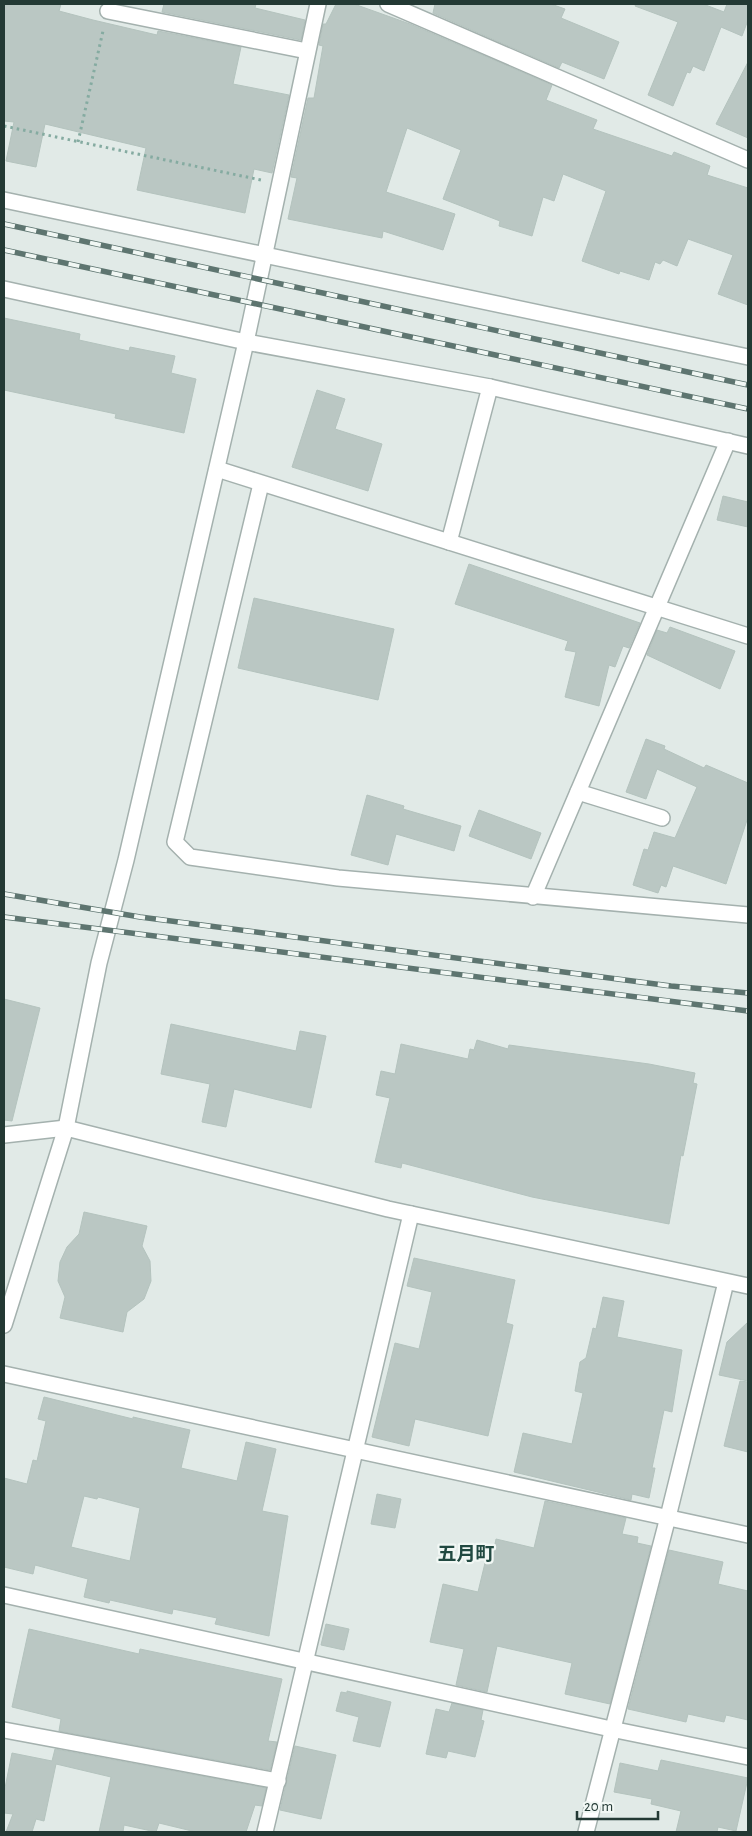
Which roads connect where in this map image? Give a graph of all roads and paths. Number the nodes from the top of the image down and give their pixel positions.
1 (318, 4) edge
2 (388, 4) edge
3 (108, 11) joint
4 (307, 51) junction
5 (4, 126) edge
6 (78, 142) junction
7 (748, 160) edge
8 (278, 183) junction
9 (4, 200) edge
10 (266, 255) junction
11 (4, 289) edge
12 (246, 342) junction
13 (748, 357) edge
14 (490, 387) junction
15 (728, 441) junction
16 (748, 446) edge
17 (217, 469) junction
18 (261, 484) junction
19 (449, 542) junction
20 (656, 607) junction
21 (748, 636) edge
22 (578, 792) junction
23 (662, 818) dead end
24 (533, 897) junction
25 (748, 915) edge
26 (66, 1128) junction
27 (4, 1135) edge
28 (411, 1214) junction
29 (726, 1282) junction
30 (748, 1286) edge
31 (4, 1325) edge
32 (4, 1374) edge
33 (356, 1450) junction
34 (668, 1518) junction
35 (748, 1535) edge
36 (4, 1595) edge
37 (304, 1662) junction
38 (611, 1729) junction
39 (4, 1730) edge
40 (748, 1757) edge
41 (278, 1781) junction
42 (265, 1832) edge
43 (586, 1832) edge

1 - 4 street
2 - 7 street
3 - 4 street
3 - 6 path
4 - 8 street
5 - 6 path
6 - 8 path
8 - 10 street
9 - 10 street
10 - 12 street
10 - 13 street
11 - 12 street
12 - 14 street
12 - 17 street
14 - 15 street
14 - 19 street
15 - 16 street
15 - 20 street
17 - 18 street
17 - 26 street
18 - 19 street
18 - 24 street
19 - 20 street
20 - 21 street
20 - 22 street
22 - 23 street
22 - 24 street
24 - 25 street
26 - 27 street
26 - 28 street
26 - 31 street
28 - 29 street
28 - 33 street
29 - 30 street
29 - 34 street
32 - 33 street
33 - 34 street
33 - 37 street
34 - 35 street
34 - 38 street
36 - 37 street
37 - 38 street
37 - 41 street
38 - 40 street
38 - 43 street
39 - 41 street
41 - 42 street

